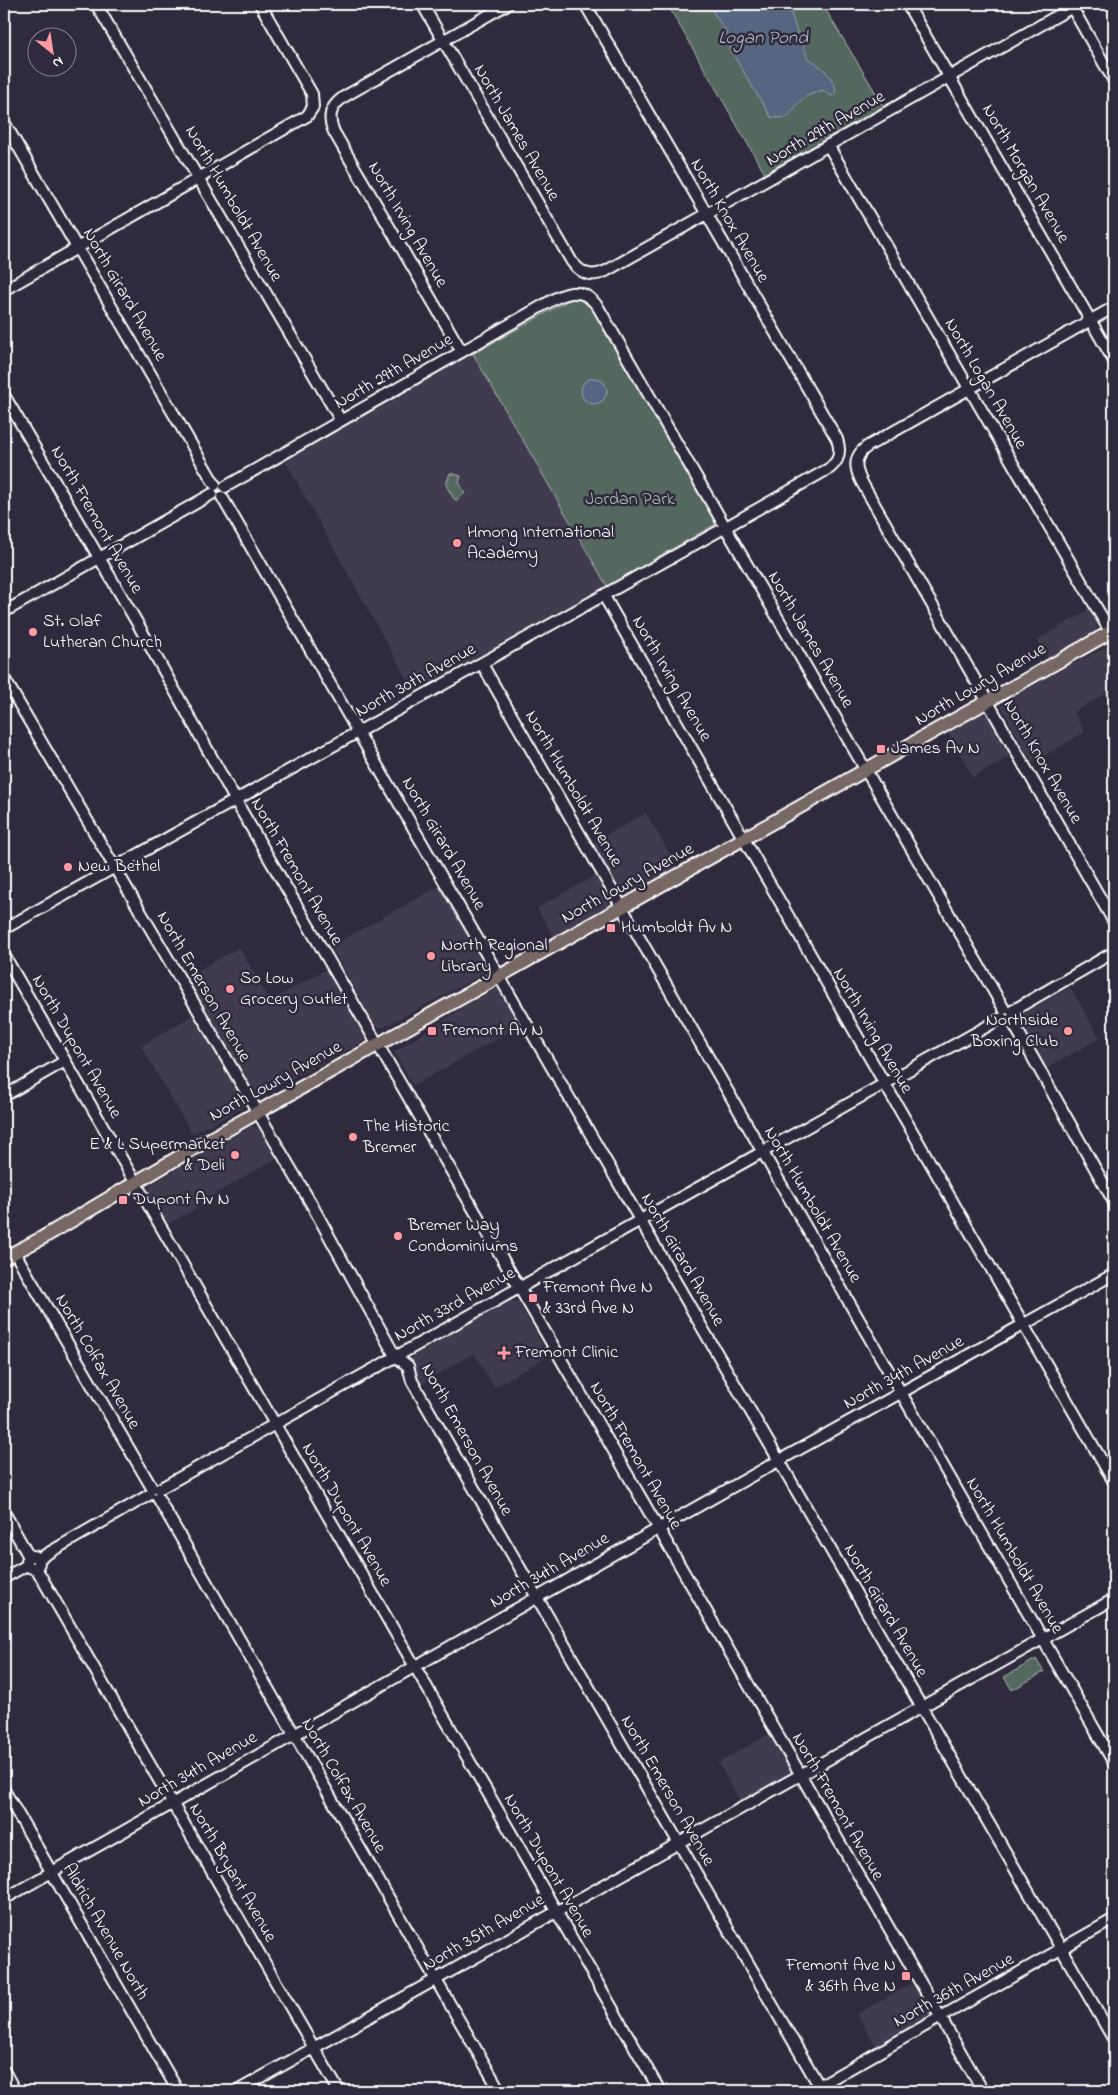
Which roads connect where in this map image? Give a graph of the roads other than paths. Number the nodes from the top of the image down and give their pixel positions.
1 (96, 4) edge
2 (260, 4) edge
3 (422, 4) edge
4 (508, 4) edge
5 (585, 4) edge
6 (908, 4) edge
7 (1073, 5) edge
8 (443, 40) junction
9 (950, 76) junction
10 (1114, 81) edge
11 (4, 122) edge
12 (828, 145) junction
13 (200, 179) junction
14 (706, 214) junction
15 (78, 248) junction
16 (587, 274) joint
17 (4, 290) edge
18 (582, 293) joint
19 (1114, 307) edge
20 (1091, 321) junction
21 (462, 352) junction
22 (1114, 361) edge
23 (969, 390) junction
24 (4, 395) edge
25 (340, 421) junction
26 (839, 456) joint
27 (219, 490) junction
28 (726, 527) junction
29 (99, 558) junction
30 (604, 596) junction
31 (4, 612) edge
32 (1113, 633) edge
33 (482, 664) junction
34 (4, 678) edge
35 (988, 701) junction
36 (358, 732) junction
37 (867, 770) junction
38 (235, 800) junction
39 (744, 839) junction
40 (114, 867) junction
41 (622, 907) junction
42 (1114, 922) edge
43 (4, 929) edge
44 (1114, 952) edge
45 (4, 955) edge
46 (500, 975) junction
47 (1007, 1014) junction
48 (379, 1045) junction
49 (66, 1061) junction
50 (884, 1084) junction
51 (4, 1096) edge
52 (258, 1112) junction
53 (762, 1152) junction
54 (135, 1182) junction
55 (1114, 1202) edge
56 (640, 1220) junction
57 (9, 1255) edge
58 (1114, 1274) edge
59 (520, 1288) junction
60 (1023, 1325) junction
61 (395, 1356) junction
62 (902, 1393) junction
63 (275, 1424) junction
64 (779, 1460) junction
65 (1114, 1482) edge
66 (154, 1492) junction
67 (4, 1512) edge
68 (657, 1529) junction
69 (33, 1562) junction
70 (4, 1578) edge
71 (536, 1598) junction
72 (1114, 1599) edge
73 (1042, 1638) junction
74 (415, 1666) junction
75 (921, 1706) junction
76 (294, 1734) junction
77 (1114, 1762) edge
78 (799, 1774) junction
79 (4, 1790) edge
80 (172, 1804) junction
81 (678, 1843) junction
82 (52, 1873) junction
83 (4, 1899) edge
84 (556, 1911) junction
85 (1114, 1919) edge
86 (1060, 1949) junction
87 (435, 1980) junction
88 (940, 2018) junction
89 (1114, 2040) edge
90 (314, 2047) junction
91 (4, 2071) edge
92 (817, 2089) edge
93 (15, 2091) edge
94 (178, 2091) edge
95 (237, 2091) edge
96 (339, 2091) edge
97 (500, 2091) edge
98 (660, 2091) edge
99 (983, 2091) edge

1 - 13 street, North Humboldt Avenue
2 - 13 street
3 - 8 street, North James Avenue
4 - 8 street
5 - 14 street, North Knox Avenue
6 - 9 street, North Morgan Avenue
7 - 9 street, North 29th Avenue
7 - 10 street
8 - 16 street, North James Avenue
8 - 21 street, North Irving Avenue
9 - 12 street, North 29th Avenue
9 - 20 street, North Morgan Avenue
11 - 15 street, North Girard Avenue
12 - 14 street, North 29th Avenue
12 - 23 street, North Logan Avenue
13 - 15 street
13 - 25 street, North Humboldt Avenue
14 - 16 street, North 29th Avenue
14 - 26 street, North Knox Avenue
15 - 17 street
15 - 27 street, North Girard Avenue
18 - 21 street, North 29th Avenue
18 - 28 street, North James Avenue
19 - 20 street
20 - 22 street, North Morgan Avenue
20 - 23 street
21 - 25 street, North 29th Avenue
23 - 32 street, North Logan Avenue
23 - 35 street, North Knox Avenue
24 - 29 street, North Fremont Avenue
25 - 27 street, North 29th Avenue
26 - 28 street, North 30th Avenue
27 - 29 street, North 29th Avenue
27 - 36 street, North Girard Avenue
28 - 30 street, North 30th Avenue
28 - 37 street, North James Avenue
29 - 31 street, North 29th Avenue
29 - 38 street, North Fremont Avenue
30 - 33 street, North 30th Avenue
30 - 39 street, North Irving Avenue
32 - 35 main road, North Lowry Avenue
33 - 36 street, North 30th Avenue
33 - 41 street, North Humboldt Avenue
34 - 40 street, North Emerson Avenue
35 - 37 main road, North Lowry Avenue
35 - 42 street, North Knox Avenue
36 - 38 street, North 30th Avenue
36 - 46 street, North Girard Avenue
37 - 39 main road, North Lowry Avenue
37 - 47 street, North James Avenue
38 - 40 street, North 30th Avenue
38 - 48 street, North Fremont Avenue
39 - 41 main road, North Lowry Avenue
39 - 50 street, North Irving Avenue
40 - 43 street, North 30th Avenue
40 - 52 street, North Emerson Avenue
41 - 46 main road, North Lowry Avenue
41 - 53 street, North Humboldt Avenue
44 - 47 street, North 33rd Avenue
45 - 49 street, North Dupont Avenue
46 - 48 main road, North Lowry Avenue
46 - 56 street, North Girard Avenue
47 - 50 street, North 33rd Avenue
47 - 55 street, North James Avenue
48 - 52 main road, North Lowry Avenue
48 - 59 street, North Fremont Avenue
49 - 51 street
49 - 54 street, North Dupont Avenue
50 - 53 street, North 33rd Avenue
50 - 60 street, North Irving Avenue
52 - 54 main road, North Lowry Avenue
52 - 61 street, North Emerson Avenue
53 - 56 street, North 33rd Avenue
53 - 62 street, North Humboldt Avenue
54 - 57 main road, North Lowry Avenue
54 - 63 street, North Dupont Avenue
56 - 59 street, North 33rd Avenue
56 - 64 street, North Girard Avenue
57 - 66 street, North Colfax Avenue
58 - 60 street, North 34th Avenue
59 - 61 street, North 33rd Avenue
59 - 68 street, North Fremont Avenue
60 - 62 street, North 34th Avenue
60 - 65 street, North Irving Avenue
61 - 63 street, North 33rd Avenue
61 - 71 street, North Emerson Avenue
62 - 64 street, North 34th Avenue
62 - 73 street, North Humboldt Avenue
63 - 66 street, North 33rd Avenue
63 - 74 street, North Dupont Avenue
64 - 68 street, North 34th Avenue
64 - 75 street, North Girard Avenue
66 - 69 street, North 33rd Avenue
66 - 76 street, North Colfax Avenue
67 - 69 street, North Bryant Avenue
68 - 71 street, North 34th Avenue
68 - 78 street, North Fremont Avenue
69 - 70 street, North 33rd Avenue
69 - 80 street, North Bryant Avenue
71 - 74 street, North 34th Avenue
71 - 81 street, North Emerson Avenue
72 - 73 street, North 35th Avenue
73 - 75 street, North 35th Avenue
73 - 77 street, North Humboldt Avenue
74 - 76 street, North 34th Avenue
74 - 84 street, North Dupont Avenue
75 - 78 street, North 35th Avenue
75 - 86 street, North Girard Avenue
76 - 80 street, North 34th Avenue
76 - 87 street, North Colfax Avenue
78 - 81 street, North 35th Avenue
78 - 88 street, North Fremont Avenue
79 - 82 street, Aldrich Avenue North
80 - 82 street, North 34th Avenue
80 - 90 street, North Bryant Avenue
81 - 84 street, North 35th Avenue
81 - 92 street, North Emerson Avenue
82 - 83 street, North 34th Avenue
82 - 94 street, Aldrich Avenue North
84 - 87 street, North 35th Avenue
84 - 98 street, North Dupont Avenue
85 - 86 street, North 36th Avenue
86 - 88 street, North 36th Avenue
86 - 89 street, North Girard Avenue
87 - 90 street, North 35th Avenue
87 - 97 street, North Colfax Avenue
88 - 92 street, North 36th Avenue
88 - 99 street, North Fremont Avenue
90 - 95 street, North 35th Avenue
90 - 96 street, North Bryant Avenue
91 - 93 street

